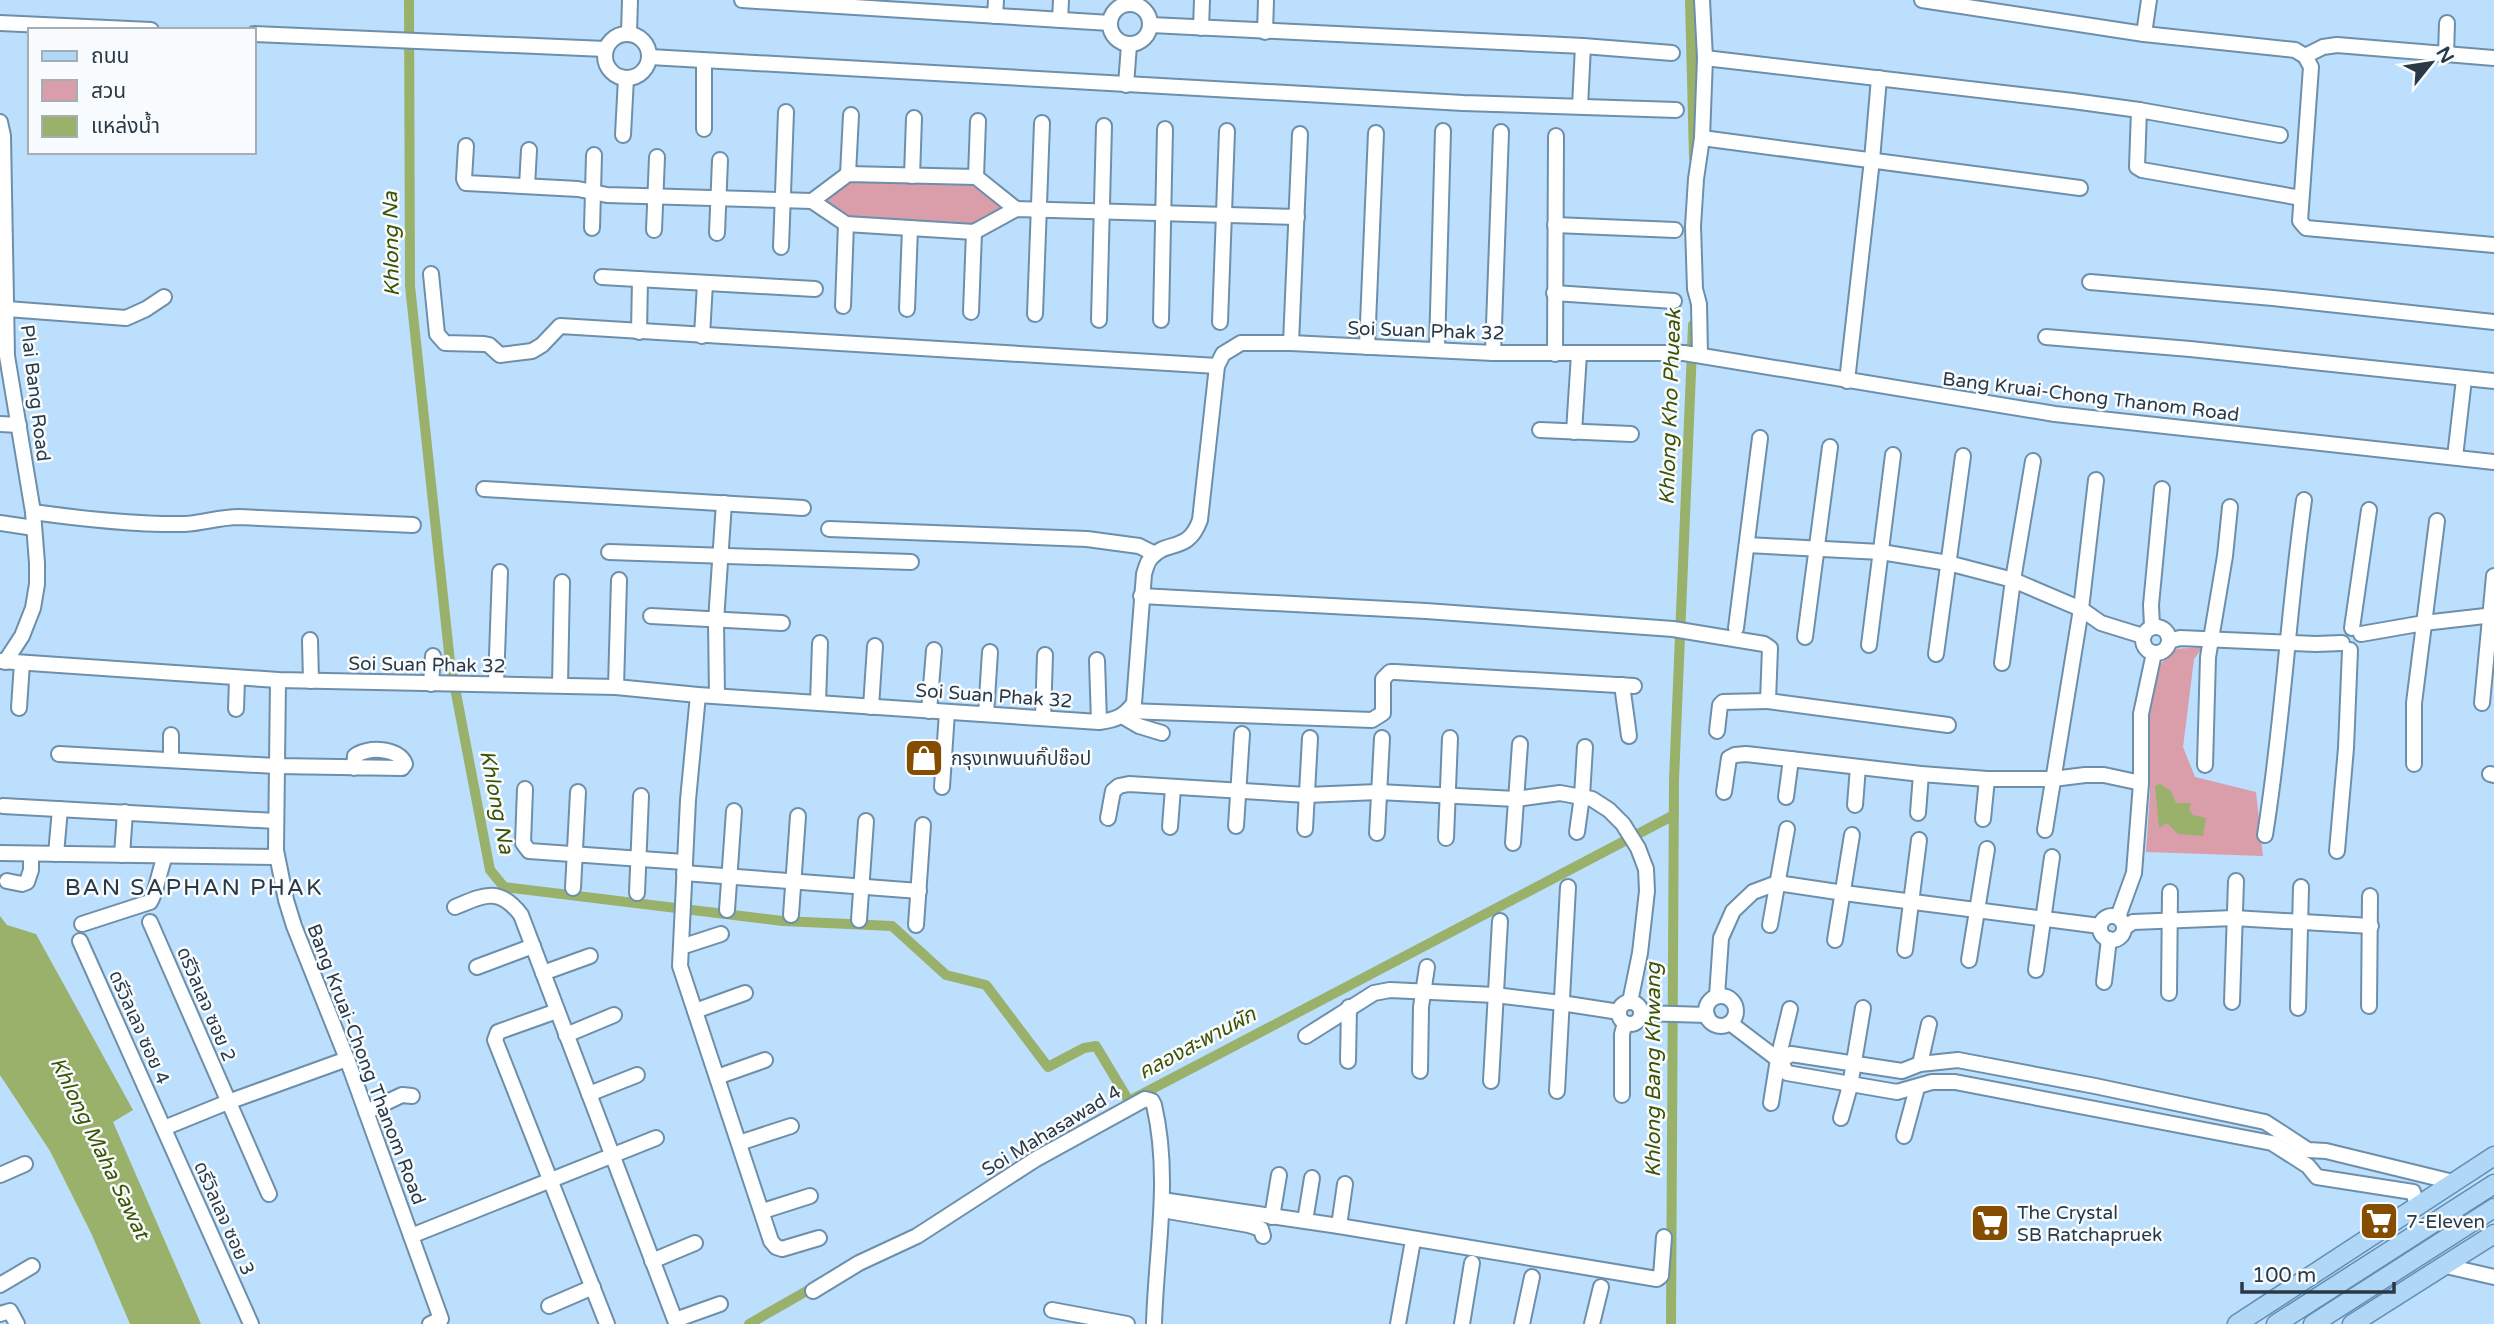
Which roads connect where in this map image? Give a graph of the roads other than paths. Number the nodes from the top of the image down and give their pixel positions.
1 (630, 0) edge
2 (743, 0) edge
3 (996, 0) edge
4 (1061, 0) edge
5 (1202, 0) edge
6 (1266, 0) edge
7 (1702, 0) edge
8 (1922, 0) edge
9 (2149, 0) edge
10 (1132, 2) edge
11 (935, 6) edge
12 (995, 16) junction
13 (1060, 20) junction
14 (0, 23) edge
15 (1110, 23) junction
16 (2447, 23) dead end
17 (1151, 25) junction
18 (108, 28) edge
19 (1200, 28) junction
20 (1265, 32) junction
21 (629, 33) junction
22 (256, 34) edge
23 (2144, 34) junction
24 (1129, 45) junction
25 (1583, 46) junction
26 (605, 49) junction
27 (1672, 53) dead end
28 (2446, 55) junction
29 (2305, 56) junction
30 (650, 57) junction
31 (1705, 58) junction
32 (2494, 58) edge
33 (705, 61) junction
34 (626, 78) junction
35 (1879, 78) junction
36 (1126, 85) junction
37 (1580, 106) junction
38 (1676, 110) dead end
39 (2139, 110) junction
40 (786, 112) dead end
41 (850, 115) dead end
42 (914, 118) dead end
43 (978, 121) dead end
44 (0, 122) edge
45 (1042, 123) dead end
46 (1104, 126) dead end
47 (1165, 128) dead end
48 (704, 129) dead end
49 (1227, 131) dead end
50 (1443, 131) dead end
51 (1501, 132) dead end
52 (1376, 133) dead end
53 (1300, 134) dead end
54 (623, 135) dead end
55 (2280, 135) dead end
56 (1556, 136) dead end
57 (1702, 138) junction
58 (466, 146) dead end
59 (2, 150) edge
60 (528, 150) dead end
61 (594, 155) dead end
62 (657, 157) dead end
63 (720, 160) dead end
64 (1872, 160) junction
65 (848, 174) junction
66 (912, 176) junction
67 (976, 177) junction
68 (527, 186) junction
69 (2080, 188) dead end
70 (593, 192) junction
71 (656, 196) junction
72 (719, 198) junction
73 (2301, 198) junction
74 (783, 200) junction
75 (812, 201) junction
76 (1016, 209) junction
77 (1039, 210) junction
78 (1103, 211) junction
79 (1164, 212) junction
80 (1224, 215) junction
81 (1297, 217) junction
82 (846, 223) junction
83 (1555, 225) junction
84 (592, 228) dead end
85 (910, 228) junction
86 (654, 230) dead end
87 (1675, 230) dead end
88 (974, 232) junction
89 (717, 233) dead end
90 (2494, 246) edge
91 (781, 247) dead end
92 (431, 274) dead end
93 (602, 277) dead end
94 (640, 279) junction
95 (2090, 282) dead end
96 (705, 283) junction
97 (815, 289) dead end
98 (1554, 293) junction
99 (164, 297) dead end
100 (1674, 301) dead end
101 (843, 306) dead end
102 (907, 309) dead end
103 (971, 312) dead end
104 (1035, 314) dead end
105 (5, 319) edge
106 (1099, 320) dead end
107 (1161, 320) dead end
108 (1220, 322) dead end
109 (2494, 322) edge
110 (639, 332) junction
111 (702, 336) junction
112 (2046, 337) dead end
113 (1291, 343) junction
114 (1367, 347) junction
115 (1437, 348) junction
116 (1493, 352) junction
117 (1555, 354) junction
118 (1579, 354) junction
119 (1694, 354) junction
120 (1217, 366) junction
121 (2465, 379) junction
122 (1847, 381) junction
123 (2494, 381) edge
124 (0, 424) edge
125 (19, 425) junction
126 (1540, 430) dead end
127 (1574, 432) junction
128 (1631, 434) dead end
129 (1760, 438) dead end
130 (1829, 447) dead end
131 (1893, 455) dead end
132 (1963, 456) dead end
133 (2455, 457) junction
134 (2033, 461) dead end
135 (2494, 462) edge
136 (2096, 480) dead end
137 (484, 489) dead end
138 (2162, 489) dead end
139 (2304, 500) dead end
140 (724, 503) junction
141 (2230, 507) dead end
142 (803, 508) dead end
143 (2369, 510) dead end
144 (33, 512) junction
145 (2437, 521) dead end
146 (0, 523) edge
147 (413, 525) dead end
148 (34, 528) junction
149 (829, 529) dead end
150 (1747, 545) junction
151 (1817, 549) junction
152 (609, 552) dead end
153 (1881, 552) junction
154 (1155, 554) junction
155 (720, 555) junction
156 (911, 562) dead end
157 (1948, 563) junction
158 (500, 572) dead end
159 (2494, 576) edge
160 (619, 580) dead end
161 (2013, 580) junction
162 (562, 582) dead end
163 (1141, 596) junction
164 (2081, 609) junction
165 (2493, 615) edge
166 (651, 616) dead end
167 (716, 621) junction
168 (782, 623) dead end
169 (2424, 623) junction
170 (1736, 628) dead end
171 (2148, 631) junction
172 (2356, 631) junction
173 (1805, 637) dead end
174 (2210, 639) junction
175 (310, 640) dead end
176 (2169, 641) junction
177 (2288, 642) junction
178 (820, 643) dead end
179 (1869, 645) dead end
180 (875, 646) dead end
181 (2346, 646) junction
182 (934, 650) dead end
183 (990, 652) dead end
184 (2154, 653) junction
185 (1936, 654) dead end
186 (1045, 655) dead end
187 (433, 656) dead end
188 (1097, 660) dead end
189 (3, 661) edge
190 (22, 663) junction
191 (2002, 663) dead end
192 (237, 678) junction
193 (278, 680) junction
194 (311, 681) junction
195 (496, 683) junction
196 (431, 684) junction
197 (560, 685) junction
198 (615, 687) junction
199 (698, 695) junction
200 (717, 696) junction
201 (1768, 701) junction
202 (818, 703) junction
203 (2482, 703) dead end
204 (871, 707) junction
205 (19, 708) dead end
206 (236, 709) dead end
207 (929, 711) junction
208 (947, 712) junction
209 (986, 714) junction
210 (1125, 714) junction
211 (1043, 718) junction
212 (1099, 722) junction
213 (1948, 724) dead end
214 (1717, 731) dead end
215 (1162, 733) dead end
216 (1242, 734) dead end
217 (171, 735) dead end
218 (1629, 736) dead end
219 (1310, 738) dead end
220 (1382, 738) dead end
221 (1450, 738) dead end
222 (1520, 744) dead end
223 (1585, 747) dead end
224 (59, 754) dead end
225 (1791, 759) junction
226 (171, 760) junction
227 (2414, 764) dead end
228 (276, 765) junction
229 (2205, 765) dead end
230 (1858, 767) junction
231 (354, 768) dead end
232 (1921, 774) junction
233 (1987, 779) junction
234 (2053, 779) junction
235 (2141, 783) junction
236 (942, 787) dead end
237 (1173, 788) junction
238 (525, 789) dead end
239 (1238, 791) junction
240 (578, 792) dead end
241 (1378, 792) junction
242 (1724, 792) dead end
243 (1307, 795) junction
244 (641, 796) dead end
245 (1582, 796) junction
246 (1447, 797) junction
247 (1786, 797) dead end
248 (1516, 799) junction
249 (1855, 805) dead end
250 (4, 806) dead end
251 (60, 809) junction
252 (734, 811) dead end
253 (125, 812) junction
254 (1917, 813) dead end
255 (798, 816) dead end
256 (1108, 818) dead end
257 (1983, 819) dead end
258 (276, 821) junction
259 (866, 821) dead end
260 (923, 825) dead end
261 (1236, 826) dead end
262 (1170, 827) dead end
263 (1306, 829) dead end
264 (1787, 829) dead end
265 (2045, 830) dead end
266 (1577, 832) dead end
267 (1377, 833) dead end
268 (1852, 835) dead end
269 (2265, 835) dead end
270 (1446, 838) dead end
271 (1919, 840) dead end
272 (1513, 842) dead end
273 (1987, 849) dead end
274 (2337, 851) dead end
275 (0, 853) edge
276 (575, 853) junction
277 (31, 854) junction
278 (56, 854) junction
279 (122, 856) junction
280 (164, 856) junction
281 (2052, 857) dead end
282 (277, 858) junction
283 (638, 859) junction
284 (684, 868) junction
285 (729, 877) junction
286 (7, 881) dead end
287 (2236, 881) dead end
288 (793, 882) junction
289 (1777, 883) junction
290 (861, 887) junction
291 (1568, 887) dead end
292 (2301, 887) dead end
293 (573, 888) dead end
294 (919, 891) junction
295 (2171, 891) dead end
296 (637, 893) dead end
297 (1844, 894) junction
298 (2370, 896) dead end
299 (1911, 901) junction
300 (455, 907) dead end
301 (727, 910) dead end
302 (1978, 911) junction
303 (791, 915) dead end
304 (2234, 918) junction
305 (859, 920) dead end
306 (2044, 920) junction
307 (1500, 921) dead end
308 (150, 922) dead end
309 (2170, 922) junction
310 (2121, 923) junction
311 (2300, 923) junction
312 (82, 925) dead end
313 (916, 925) dead end
314 (1770, 925) dead end
315 (2100, 926) junction
316 (2371, 926) junction
317 (721, 934) dead end
318 (2109, 939) junction
319 (1835, 940) dead end
320 (80, 941) dead end
321 (533, 946) junction
322 (681, 947) junction
323 (1905, 950) dead end
324 (590, 956) dead end
325 (1969, 960) dead end
326 (477, 967) dead end
327 (1427, 967) dead end
328 (2036, 970) dead end
329 (543, 973) junction
330 (2104, 982) dead end
331 (745, 993) dead end
332 (1424, 993) junction
333 (2169, 993) dead end
334 (1495, 995) junction
335 (1717, 996) junction
336 (1630, 1002) junction
337 (2232, 1002) dead end
338 (1560, 1003) junction
339 (2369, 1006) dead end
340 (1349, 1007) junction
341 (1863, 1008) dead end
342 (2298, 1008) dead end
343 (1790, 1009) dead end
344 (557, 1011) junction
345 (695, 1011) junction
346 (1641, 1013) junction
347 (614, 1015) dead end
348 (1706, 1015) junction
349 (1622, 1018) junction
350 (1731, 1023) junction
351 (1929, 1024) dead end
352 (566, 1035) junction
353 (1306, 1036) dead end
354 (347, 1059) junction
355 (765, 1060) dead end
356 (1779, 1060) junction
357 (1348, 1061) dead end
358 (1920, 1064) junction
359 (1854, 1065) junction
360 (1420, 1071) dead end
361 (636, 1076) dead end
362 (717, 1077) junction
363 (1491, 1081) dead end
364 (1850, 1086) junction
365 (2095, 1086) junction
366 (1917, 1088) junction
367 (1558, 1091) dead end
368 (589, 1094) junction
369 (1622, 1095) dead end
370 (412, 1096) dead end
371 (228, 1101) junction
372 (1771, 1102) dead end
373 (2092, 1107) junction
374 (366, 1112) junction
375 (1841, 1118) dead end
376 (791, 1126) dead end
377 (164, 1128) junction
378 (1904, 1136) dead end
379 (656, 1138) dead end
380 (739, 1143) junction
381 (613, 1154) junction
382 (2494, 1156) edge
383 (25, 1164) dead end
384 (0, 1175) edge
385 (1279, 1175) dead end
386 (1312, 1178) dead end
387 (551, 1180) junction
388 (2452, 1182) junction
389 (1345, 1184) dead end
390 (2494, 1184) edge
391 (269, 1194) dead end
392 (810, 1196) dead end
393 (1162, 1205) junction
394 (2417, 1205) junction
395 (2494, 1208) edge
396 (763, 1211) junction
397 (1272, 1217) junction
398 (1305, 1222) junction
399 (1339, 1226) junction
400 (2494, 1234) edge
401 (411, 1236) junction
402 (1263, 1236) dead end
403 (1664, 1237) dead end
404 (819, 1238) dead end
405 (695, 1243) dead end
406 (1412, 1247) dead end
407 (652, 1261) junction
408 (1472, 1263) dead end
409 (32, 1266) dead end
410 (2446, 1266) junction
411 (1532, 1277) dead end
412 (2494, 1277) edge
413 (0, 1285) edge
414 (593, 1287) junction
415 (1601, 1287) dead end
416 (813, 1291) dead end
417 (720, 1304) dead end
418 (549, 1306) dead end
419 (1052, 1310) dead end
420 (0, 1314) edge
421 (438, 1322) edge
422 (675, 1322) edge
423 (17, 1324) edge
424 (251, 1324) edge
425 (607, 1324) edge
426 (1127, 1324) edge
427 (1154, 1324) edge
428 (1398, 1324) edge
429 (1462, 1324) edge
430 (1522, 1324) edge
431 (1592, 1324) edge
432 (2237, 1324) edge
433 (2276, 1324) edge
434 (2313, 1324) edge
435 (2351, 1324) edge

1 - 21 street
2 - 11 street
3 - 12 street
4 - 13 street
5 - 19 street
6 - 20 street
7 - 31 street
8 - 23 street
9 - 23 street
10 - 15 street
10 - 17 street
11 - 12 street
12 - 13 street
13 - 15 street
14 - 18 street
15 - 24 street
16 - 28 street
17 - 19 street
17 - 24 street
19 - 20 street
20 - 25 street
21 - 26 street
21 - 30 street
22 - 26 street
23 - 29 street
24 - 36 street
25 - 27 street
25 - 37 street
26 - 34 street
28 - 29 street
28 - 32 street
29 - 73 street
30 - 33 street
30 - 34 street
31 - 35 street
31 - 57 street
33 - 36 street
33 - 48 street
34 - 54 street
35 - 39 street
35 - 64 street
36 - 37 street
37 - 38 street
39 - 55 street
39 - 73 street
40 - 74 street
41 - 65 street
42 - 66 street
43 - 67 street
44 - 59 street, Plai Bang Road
45 - 77 street
46 - 78 street
47 - 79 street
49 - 80 street
50 - 115 street
51 - 116 street
52 - 114 street
53 - 81 street
56 - 83 street
57 - 64 street
57 - 119 street
58 - 68 street
59 - 105 street, Plai Bang Road
60 - 68 street
61 - 70 street
62 - 71 street
63 - 72 street
64 - 69 street
64 - 122 street
65 - 66 street
65 - 75 street
66 - 67 street
67 - 76 street
68 - 70 street
70 - 71 street
70 - 84 street
71 - 72 street
71 - 86 street
72 - 74 street
72 - 89 street
73 - 90 street
74 - 75 street
74 - 91 street
75 - 82 street
76 - 77 street
76 - 88 street
77 - 78 street
77 - 104 street
78 - 79 street
78 - 106 street
79 - 80 street
79 - 107 street
80 - 81 street
80 - 108 street
81 - 113 street
82 - 85 street
82 - 101 street
83 - 87 street
83 - 98 street
85 - 88 street
85 - 102 street
88 - 103 street
92 - 110 street
93 - 94 street
94 - 96 street
94 - 110 street
95 - 109 street
96 - 97 street
96 - 111 street
98 - 100 street
98 - 117 street
99 - 105 street
105 - 125 street, Plai Bang Road
110 - 111 street
111 - 120 street
112 - 121 street
113 - 114 street, Soi Suan Phak 32
113 - 120 street, Soi Suan Phak 32
114 - 115 street, Soi Suan Phak 32
115 - 116 street, Soi Suan Phak 32
116 - 117 street, Soi Suan Phak 32
117 - 118 street, Soi Suan Phak 32
118 - 119 street, Soi Suan Phak 32
118 - 127 street
119 - 122 street, Bang Kruai-Chong Thanom Road
120 - 154 street
121 - 123 street
121 - 133 street
122 - 133 street, Bang Kruai-Chong Thanom Road
124 - 125 street
125 - 144 street, Plai Bang Road
126 - 127 street
127 - 128 street
129 - 150 street
130 - 151 street
131 - 153 street
132 - 157 street
133 - 135 street, Bang Kruai-Chong Thanom Road
134 - 161 street
136 - 164 street
137 - 140 street
138 - 171 street
139 - 177 street
140 - 142 street
140 - 155 street
141 - 174 street
143 - 172 street
144 - 147 street
144 - 148 street, Plai Bang Road
145 - 169 street
146 - 148 street
148 - 189 street, Plai Bang Road
149 - 154 street
150 - 151 street
150 - 170 street
151 - 153 street
151 - 173 street
152 - 155 street
153 - 157 street
153 - 179 street
154 - 163 street
155 - 156 street
155 - 167 street
157 - 161 street
157 - 185 street
158 - 195 street
159 - 165 street
160 - 198 street
161 - 164 street
161 - 191 street
162 - 197 street
163 - 201 street
163 - 210 street
164 - 171 street
164 - 234 street
165 - 169 street
165 - 203 street
166 - 167 street
167 - 168 street
167 - 200 street
169 - 172 street
169 - 227 street
171 - 176 street
171 - 184 street
172 - 181 street
174 - 176 street
174 - 177 street
174 - 229 street
175 - 194 street
176 - 184 street
177 - 181 street
177 - 269 street
178 - 202 street
180 - 204 street
181 - 274 street
182 - 207 street
183 - 209 street
184 - 235 street
186 - 211 street
187 - 196 street
188 - 212 street
189 - 190 street, Soi Suan Phak 32
190 - 192 street, Soi Suan Phak 32
190 - 205 street
192 - 193 street, Soi Suan Phak 32
192 - 206 street
193 - 194 street, Soi Suan Phak 32
193 - 228 street, Bang Kruai-Chong Thanom Road
194 - 196 street, Soi Suan Phak 32
195 - 196 street, Soi Suan Phak 32
195 - 197 street, Soi Suan Phak 32
197 - 198 street, Soi Suan Phak 32
198 - 199 street, Soi Suan Phak 32
199 - 200 street, Soi Suan Phak 32
199 - 284 street
200 - 202 street, Soi Suan Phak 32
201 - 213 street
201 - 214 street
202 - 204 street, Soi Suan Phak 32
204 - 207 street, Soi Suan Phak 32
207 - 208 street, Soi Suan Phak 32
208 - 209 street, Soi Suan Phak 32
208 - 236 street
209 - 211 street, Soi Suan Phak 32
210 - 212 street, Soi Suan Phak 32
210 - 215 street
210 - 218 street, Soi Suan Phak 32
211 - 212 street, Soi Suan Phak 32
216 - 239 street
217 - 226 street
219 - 243 street
220 - 241 street
221 - 246 street
222 - 248 street
223 - 245 street
224 - 226 street
225 - 230 street
225 - 242 street
225 - 247 street
226 - 228 street
228 - 231 street
228 - 258 street, Bang Kruai-Chong Thanom Road
230 - 232 street
230 - 249 street
232 - 233 street
232 - 254 street
233 - 234 street
233 - 257 street
234 - 235 street
234 - 265 street
235 - 310 street
237 - 239 street
237 - 256 street
237 - 262 street
238 - 276 street
239 - 243 street
239 - 261 street
240 - 276 street
241 - 243 street
241 - 246 street
241 - 267 street
243 - 263 street
244 - 283 street
245 - 248 street
245 - 266 street
245 - 336 street
246 - 248 street
246 - 270 street
248 - 272 street
250 - 251 street
251 - 253 street
251 - 278 street
252 - 285 street
253 - 258 street
253 - 279 street
255 - 288 street
258 - 282 street, Bang Kruai-Chong Thanom Road
259 - 290 street
260 - 294 street
264 - 289 street
268 - 297 street
271 - 299 street
273 - 302 street
275 - 277 street
276 - 283 street
276 - 293 street
277 - 278 street
277 - 286 street
278 - 279 street
279 - 280 street
280 - 282 street
280 - 312 street
281 - 306 street
282 - 354 street, Bang Kruai-Chong Thanom Road
283 - 284 street
283 - 296 street
284 - 285 street
284 - 322 street
285 - 288 street
285 - 301 street
287 - 304 street
288 - 290 street
288 - 303 street
289 - 297 street
289 - 314 street
289 - 335 street
290 - 294 street
290 - 305 street
291 - 338 street
292 - 311 street
294 - 313 street
295 - 309 street
297 - 299 street
297 - 319 street
298 - 316 street
299 - 302 street
299 - 323 street
300 - 321 street
302 - 306 street
302 - 325 street
304 - 309 street
304 - 311 street
304 - 337 street
306 - 315 street
306 - 328 street
307 - 334 street
308 - 371 street, ดรีวิลเลจ ซอย 2
309 - 310 street
309 - 333 street
310 - 315 street
310 - 318 street
311 - 316 street
311 - 342 street
315 - 318 street
316 - 339 street
317 - 322 street
318 - 330 street
320 - 377 street, ดรีวิลเลจ ซอย 4
321 - 326 street
321 - 329 street
322 - 345 street
324 - 329 street
327 - 332 street
329 - 344 street
331 - 345 street
332 - 334 street
332 - 340 street
332 - 360 street
334 - 338 street
334 - 363 street
335 - 348 street
335 - 350 street
336 - 346 street
336 - 349 street
338 - 349 street
338 - 367 street
340 - 353 street
340 - 357 street
341 - 359 street
343 - 356 street
344 - 352 street
344 - 387 street
345 - 362 street
346 - 348 street
346 - 349 street
347 - 352 street
348 - 350 street
349 - 369 street
350 - 356 street
351 - 358 street
352 - 368 street
354 - 371 street
354 - 374 street, Bang Kruai-Chong Thanom Road
355 - 362 street
356 - 359 street
356 - 364 street
356 - 372 street
358 - 359 street
358 - 365 street
359 - 364 street
361 - 368 street
362 - 380 street
364 - 366 street
364 - 375 street
365 - 373 street
365 - 388 street
366 - 373 street
366 - 378 street
368 - 381 street
370 - 374 street
371 - 377 street
371 - 391 street, ดรีวิลเลจ ซอย 2
373 - 394 street
374 - 401 street, Bang Kruai-Chong Thanom Road
376 - 380 street
377 - 424 street, ดรีวิลเลจ ซอย 3
379 - 381 street
380 - 396 street
381 - 387 street
381 - 407 street
382 - 388 main road
383 - 384 street
385 - 397 street
386 - 398 street
387 - 401 street
387 - 414 street
388 - 394 main road
389 - 399 street
390 - 433 main road
392 - 396 street
393 - 397 street
393 - 402 street
393 - 416 street, Soi Mahasawad 4
393 - 427 street, Soi Mahasawad 4
394 - 432 main road
395 - 434 main road
396 - 404 street
397 - 398 street
398 - 399 street
399 - 403 street
400 - 410 main road
401 - 421 street, Bang Kruai-Chong Thanom Road
405 - 407 street
406 - 428 street
407 - 422 street
408 - 429 street
409 - 413 street
410 - 412 street
410 - 435 main road
411 - 430 street
414 - 418 street
414 - 425 street
415 - 431 street
417 - 422 street
419 - 426 street
420 - 423 street

